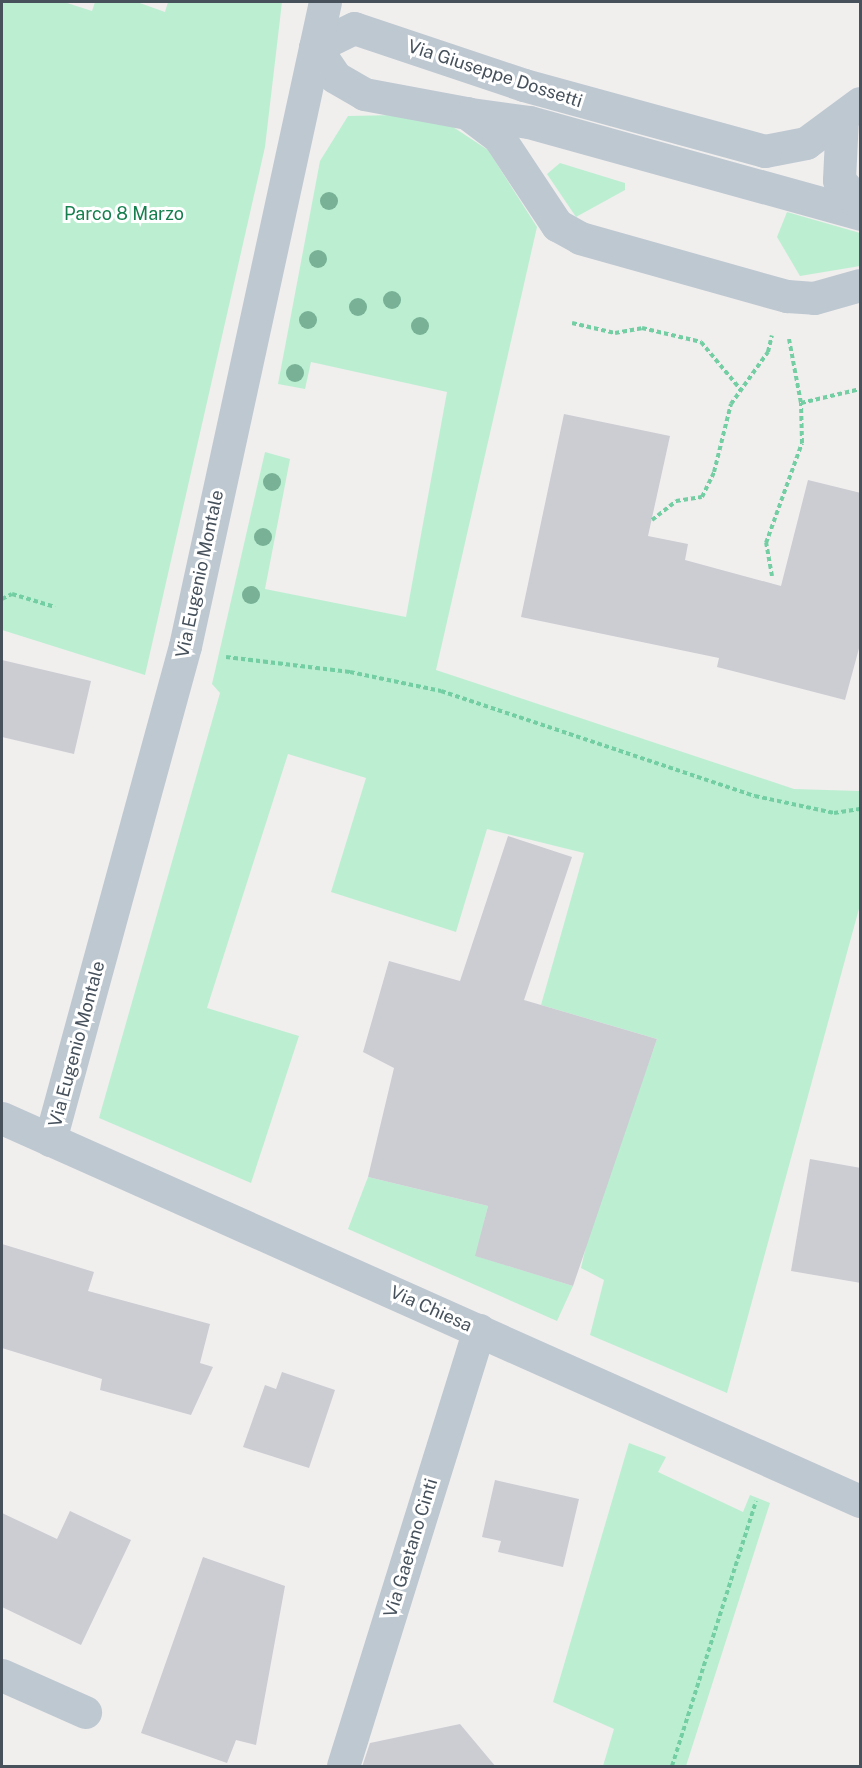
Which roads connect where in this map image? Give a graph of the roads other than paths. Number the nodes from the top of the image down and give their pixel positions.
1 (325, 2) edge
2 (315, 46) junction
3 (852, 111) edge
4 (467, 113) junction
5 (861, 204) edge
6 (861, 214) edge
7 (861, 285) edge
8 (2, 1118) edge
9 (50, 1140) junction
10 (479, 1330) junction
11 (861, 1501) edge
12 (2, 1675) edge
13 (85, 1712) dead end
14 (343, 1767) edge

1 - 2 street, Via Eugenio Montale
2 - 3 street, Via Giuseppe Dossetti
2 - 4 street, Via Giuseppe Dossetti
2 - 9 street, Via Eugenio Montale
3 - 5 street, Via Giuseppe Dossetti
4 - 6 street, Via Giuseppe Dossetti
4 - 7 street, Via Giuseppe Dossetti
8 - 9 street, Via Chiesa
9 - 10 street, Via Chiesa
10 - 11 street, Via Chiesa
10 - 14 street, Via Gaetano Cinti
12 - 13 street

